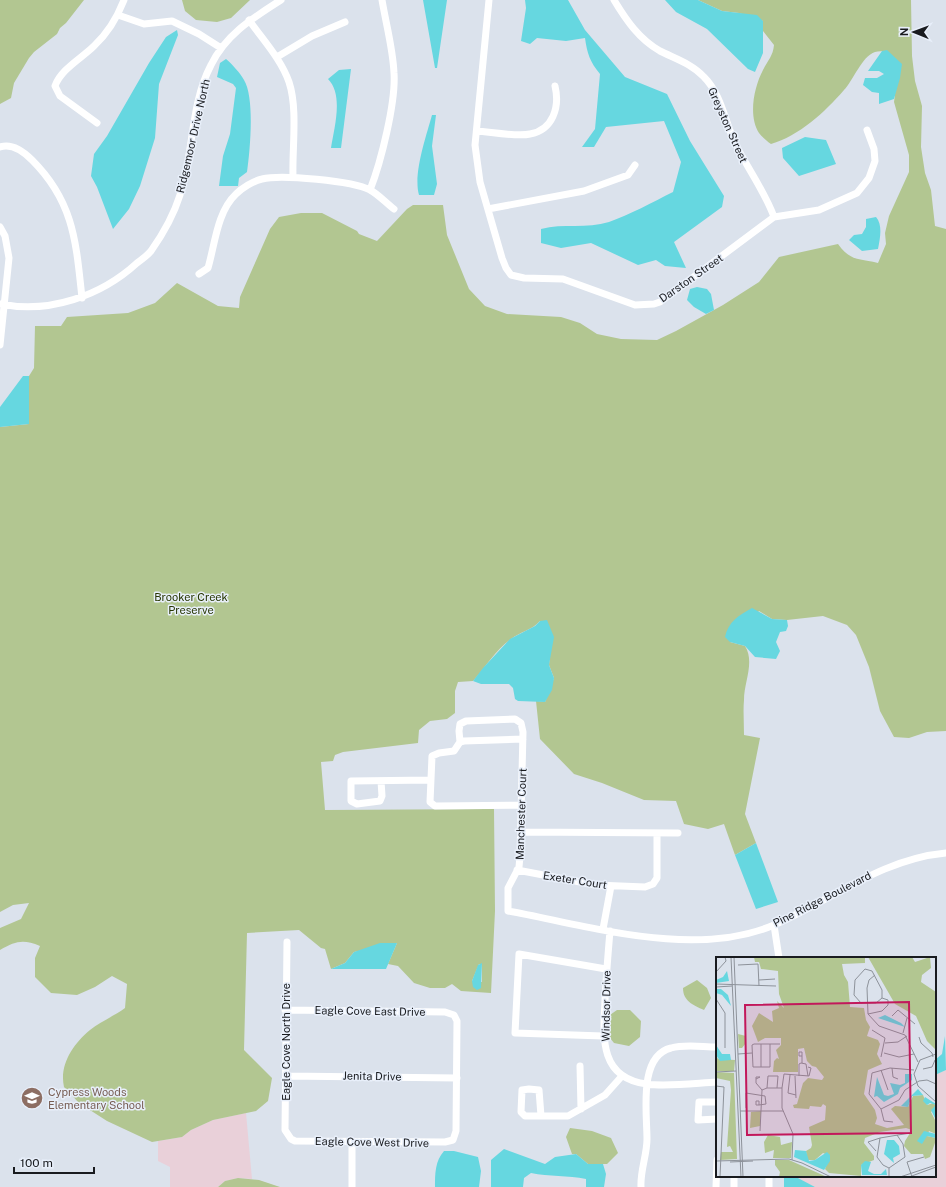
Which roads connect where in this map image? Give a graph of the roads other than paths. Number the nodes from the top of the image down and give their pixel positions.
1 (124, 0) edge
2 (281, 0) edge
3 (382, 0) edge
4 (489, 0) edge
5 (614, 0) edge
6 (118, 15) junction
7 (249, 20) junction
8 (345, 22) dead end
9 (221, 48) junction
10 (277, 57) junction
11 (556, 86) dead end
12 (97, 123) dead end
13 (867, 130) dead end
14 (477, 131) junction
15 (0, 147) edge
16 (635, 165) dead end
17 (292, 177) junction
18 (370, 190) junction
19 (488, 208) junction
20 (394, 209) dead end
21 (774, 217) junction
22 (0, 227) edge
23 (199, 274) dead end
24 (82, 298) junction
25 (2, 305) edge
26 (0, 345) edge
27 (523, 740) junction
28 (460, 742) junction
29 (431, 780) junction
30 (381, 781) junction
31 (522, 805) junction
32 (521, 832) junction
33 (657, 833) junction
34 (678, 833) dead end
35 (946, 853) edge
36 (517, 870) junction
37 (611, 886) junction
38 (508, 911) joint
39 (774, 925) junction
40 (607, 930) junction
41 (287, 942) dead end
42 (779, 957) edge
43 (606, 969) junction
44 (285, 1010) junction
45 (603, 1036) junction
46 (716, 1046) edge
47 (580, 1066) dead end
48 (286, 1076) junction
49 (622, 1076) junction
50 (457, 1078) junction
51 (716, 1082) edge
52 (646, 1084) junction
53 (716, 1102) edge
54 (581, 1110) junction
55 (541, 1116) dead end
56 (716, 1120) edge
57 (290, 1139) joint
58 (352, 1142) junction
59 (716, 1177) edge
60 (352, 1187) edge
61 (641, 1187) edge
62 (716, 1187) edge

1 - 6 street
2 - 7 street, Ridgemoor Drive North
3 - 18 street
4 - 14 street, Darston Street
5 - 21 street, Greyston Street
6 - 9 street
6 - 12 street
7 - 9 street, Ridgemoor Drive North
7 - 10 street
8 - 10 street
9 - 24 street, Ridgemoor Drive North
10 - 17 street
11 - 14 street
13 - 21 street, Darston Street
14 - 19 street, Darston Street
15 - 24 street
16 - 19 street
17 - 18 street
17 - 23 street
18 - 20 street
19 - 21 street, Darston Street
22 - 25 street
24 - 25 street, Ridgemoor Drive North
25 - 26 street
27 - 28 street
27 - 28 street, Manchester Court
27 - 31 street, Manchester Court
28 - 29 street
29 - 30 street
29 - 31 street
30 - 30 street
31 - 32 street, Manchester Court
32 - 33 street
32 - 36 street, Manchester Court
33 - 34 street
33 - 37 street, Exeter Court
35 - 39 street, Pine Ridge Boulevard
36 - 37 street, Exeter Court
36 - 38 street, Manchester Court
37 - 40 street, Windsor Drive
38 - 40 street, Pine Ridge Boulevard
39 - 40 street, Pine Ridge Boulevard
39 - 42 street
40 - 43 street, Windsor Drive
41 - 44 street, Eagle Cove North Drive
43 - 45 street, Windsor Drive
43 - 45 street
44 - 48 street, Eagle Cove North Drive
44 - 50 street, Eagle Cove East Drive
45 - 49 street, Windsor Drive
46 - 52 street
47 - 54 street
48 - 50 street, Jenita Drive
48 - 57 street, Eagle Cove North Drive
49 - 52 street
49 - 54 street
50 - 58 street, Eagle Cove West Drive
51 - 52 street
52 - 61 street
53 - 56 street
54 - 55 street
57 - 58 street, Eagle Cove West Drive
58 - 60 street
59 - 62 street

